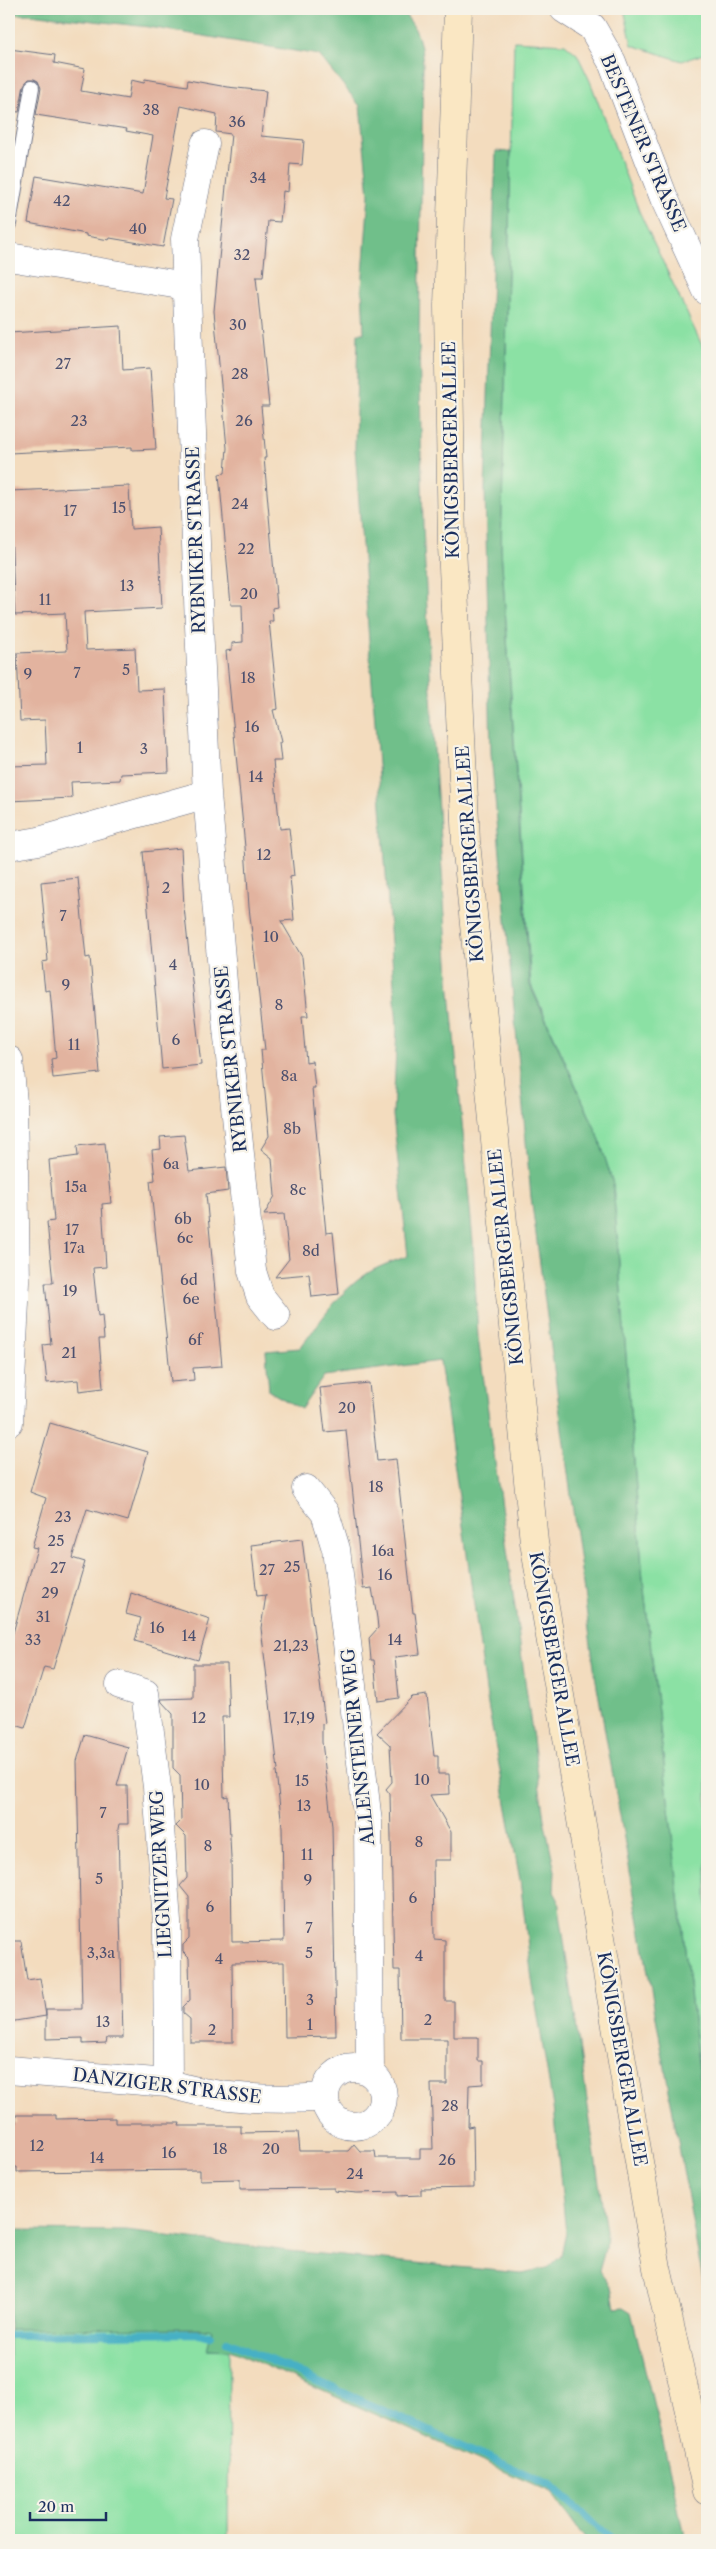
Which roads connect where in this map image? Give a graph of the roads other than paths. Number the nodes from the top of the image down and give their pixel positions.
1 (458, 9) edge
2 (564, 9) edge
3 (32, 87) dead end
4 (205, 144) dead end
5 (9, 224) edge
6 (9, 257) edge
7 (186, 286) junction
8 (707, 290) edge
9 (207, 794) junction
10 (9, 846) edge
11 (9, 1060) edge
12 (276, 1316) dead end
13 (9, 1422) edge
14 (306, 1490) dead end
15 (120, 1685) dead end
16 (9, 2070) edge
17 (370, 2072) junction
18 (168, 2083) junction
19 (325, 2097) junction
20 (707, 2491) edge

1 - 20 main road, KÖNIGSBERGER ALLEE
2 - 8 street, BESTENER STRASSE
3 - 5 lane
4 - 7 street, RYBNIKER STRASSE
6 - 7 street
7 - 9 street, RYBNIKER STRASSE
9 - 10 street
9 - 12 street, RYBNIKER STRASSE
11 - 13 street
14 - 17 street, ALLENSTEINER WEG
15 - 18 street, LIEGNITZER WEG
16 - 18 street, DANZIGER STRASSE
17 - 19 street
17 - 19 street
18 - 19 street, DANZIGER STRASSE

